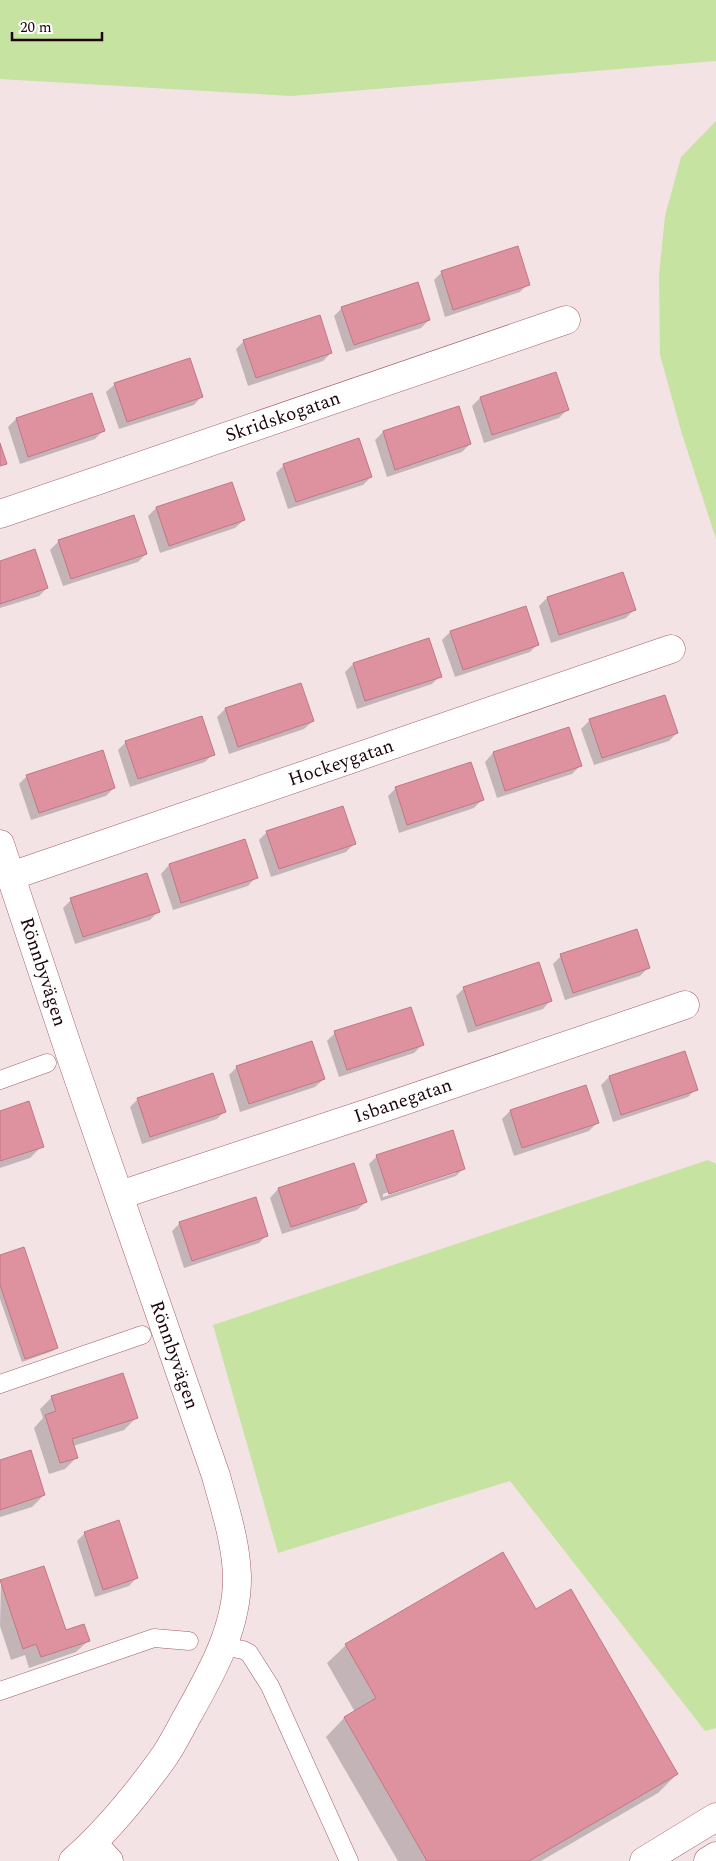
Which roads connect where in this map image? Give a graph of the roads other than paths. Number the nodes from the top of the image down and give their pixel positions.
1 (566, 320) dead end
2 (0, 514) edge
3 (671, 649) dead end
4 (0, 844) edge
5 (11, 876) junction
6 (685, 1004) dead end
7 (47, 1063) dead end
8 (0, 1080) edge
9 (120, 1195) junction
10 (142, 1335) dead end
11 (0, 1384) edge
12 (189, 1641) dead end
13 (223, 1646) junction
14 (0, 1691) edge
15 (716, 1817) edge
16 (92, 1855) edge
17 (716, 1856) edge
18 (349, 1861) edge
19 (644, 1861) edge
20 (708, 1861) edge

1 - 2 street, Skridskogatan
3 - 5 street, Hockeygatan
4 - 5 street, Rönnbyvägen
5 - 9 street, Rönnbyvägen
6 - 9 street, Isbanegatan
7 - 8 lane
9 - 13 street, Rönnbyvägen
10 - 11 lane
12 - 14 lane
13 - 16 street, Rönnbyvägen
13 - 18 lane
15 - 19 street
17 - 20 street

